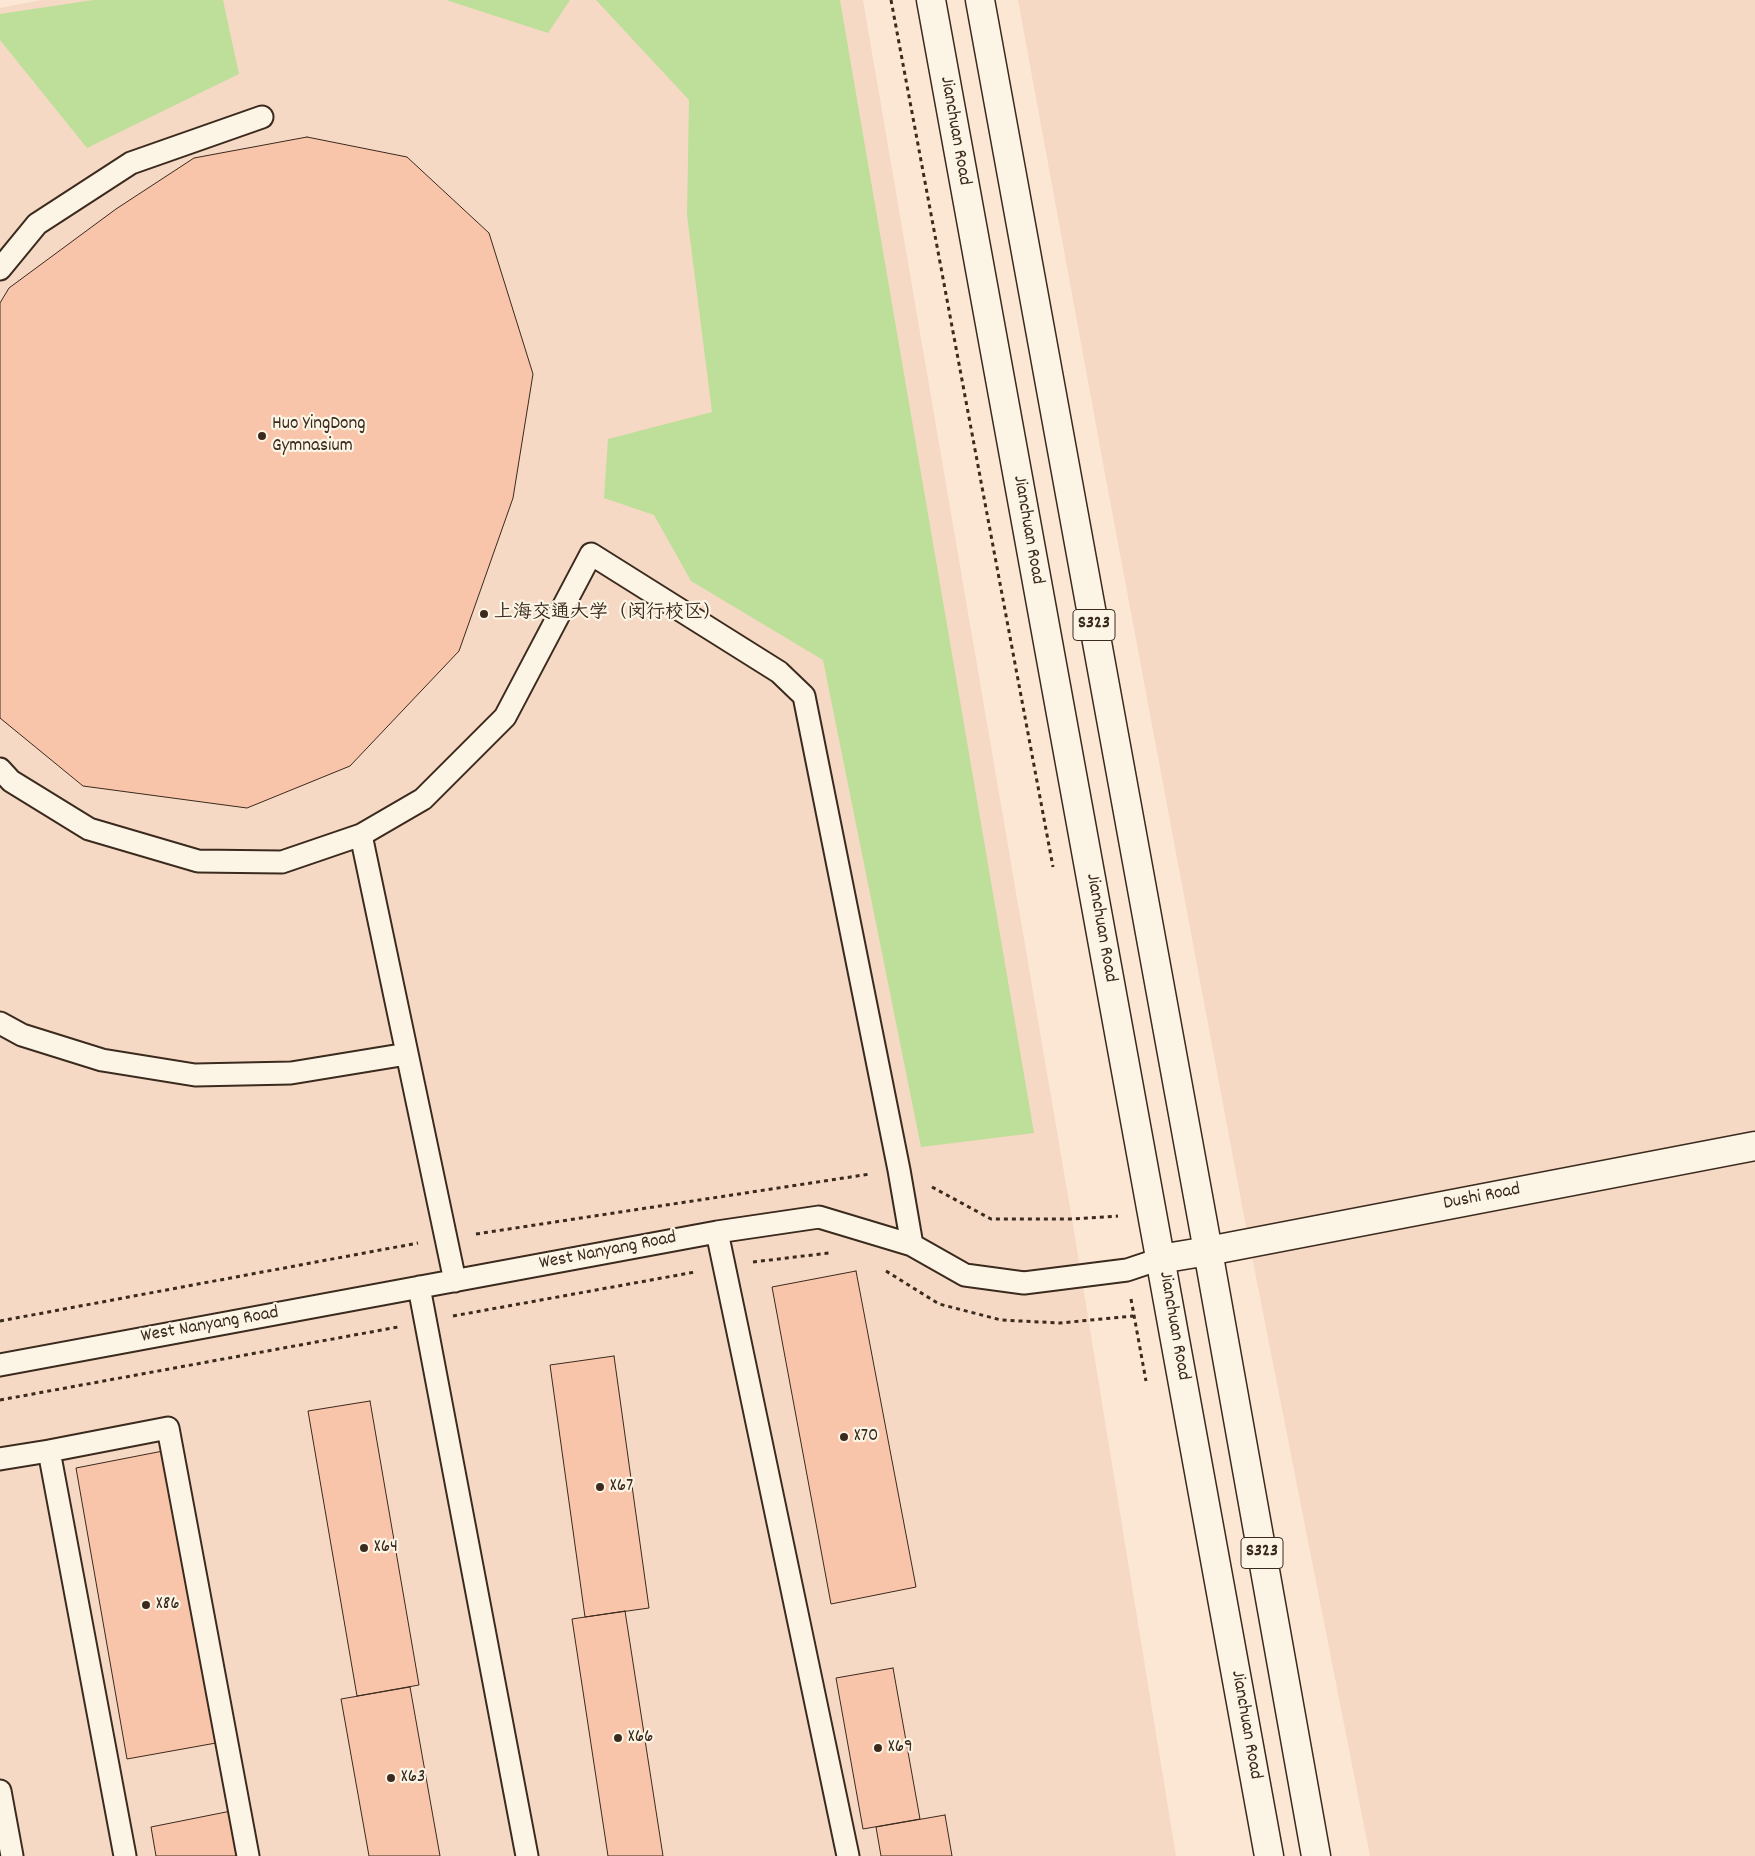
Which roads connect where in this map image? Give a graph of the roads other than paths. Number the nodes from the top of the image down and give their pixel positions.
1 (930, 0) edge
2 (980, 0) edge
3 (262, 117) dead end
4 (0, 269) edge
5 (0, 769) edge
6 (361, 835) junction
7 (0, 1023) edge
8 (407, 1054) junction
9 (1755, 1146) edge
10 (717, 1232) junction
11 (912, 1244) junction
12 (1208, 1251) junction
13 (1160, 1259) junction
14 (455, 1281) junction
15 (419, 1287) junction
16 (0, 1365) edge
17 (50, 1451) junction
18 (0, 1459) edge
19 (0, 1791) edge
20 (12, 1856) edge
21 (125, 1856) edge
22 (248, 1856) edge
23 (527, 1856) edge
24 (848, 1856) edge
25 (1269, 1856) edge
26 (1316, 1856) edge

1 - 13 main road, Jianchuan Road
2 - 12 main road, S323
3 - 4 lane
5 - 6 lane
6 - 8 lane
6 - 11 lane
7 - 8 lane
8 - 14 lane
9 - 12 main road, Dushi Road
10 - 11 lane, West Nanyang Road
10 - 14 lane, West Nanyang Road
10 - 24 lane
11 - 13 lane, West Nanyang Road
12 - 13 main road, West Nanyang Road
12 - 26 main road, S323
13 - 25 main road, Jianchuan Road
14 - 15 lane, West Nanyang Road
15 - 16 lane, West Nanyang Road
15 - 23 lane
17 - 18 lane
17 - 21 lane
17 - 22 lane
19 - 20 lane

